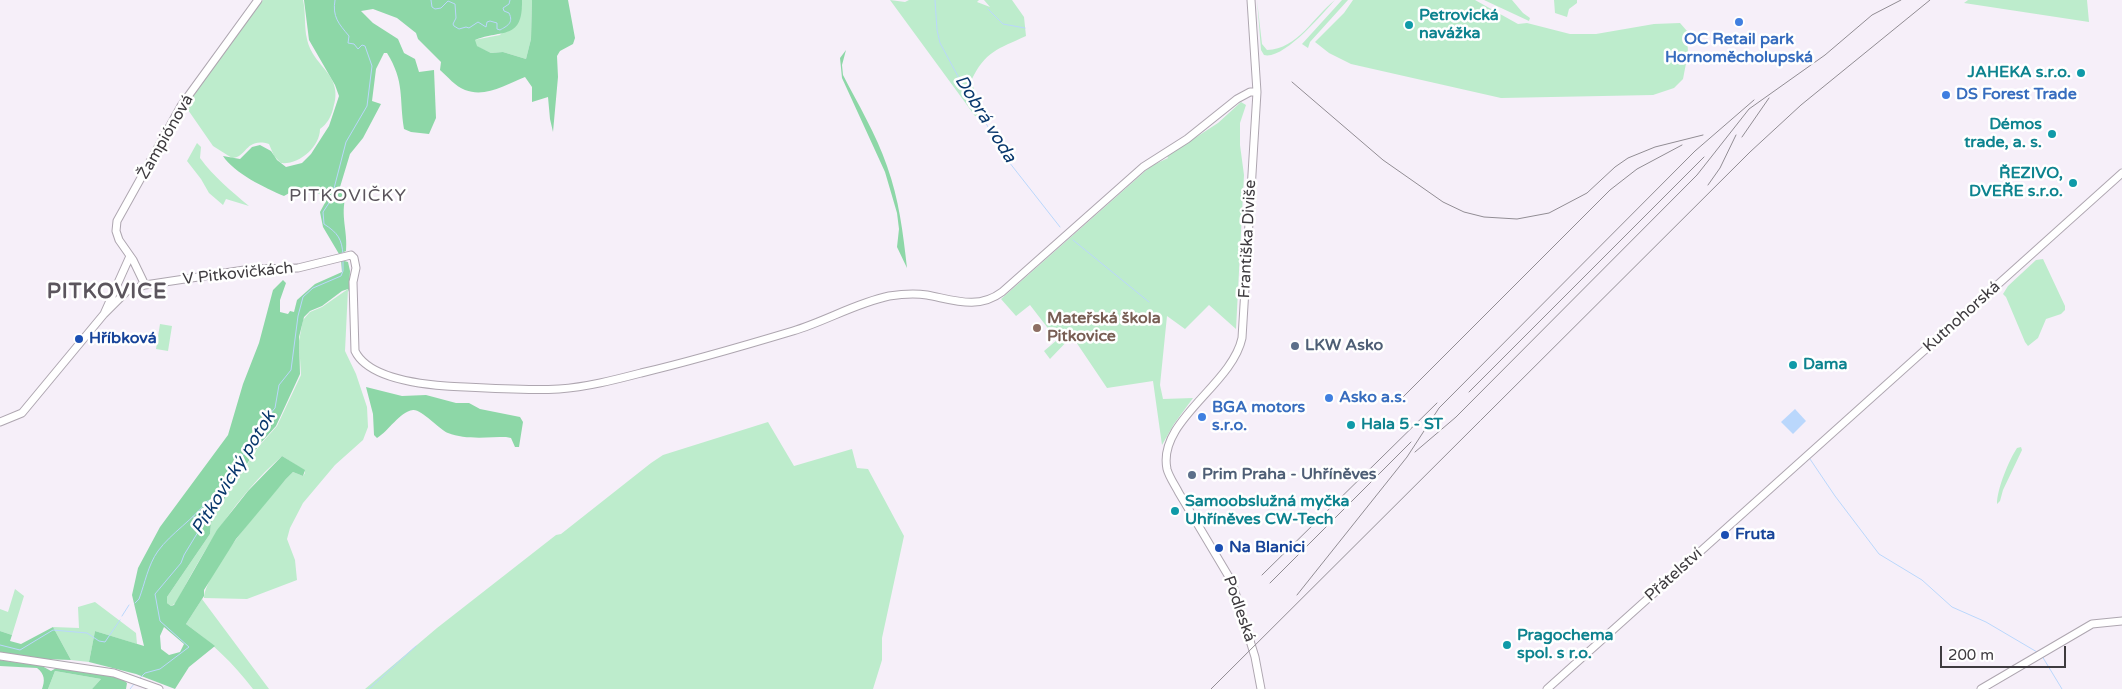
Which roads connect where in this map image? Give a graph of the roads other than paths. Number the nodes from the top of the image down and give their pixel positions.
1 (258, 0) edge
2 (1251, 0) edge
3 (1257, 92) junction
4 (2122, 173) edge
5 (130, 256) junction
6 (145, 285) junction
7 (104, 314) junction
8 (0, 422) edge
9 (1168, 454) joint
10 (1802, 460) joint
11 (2122, 620) edge
12 (0, 656) edge
13 (159, 689) edge
14 (1261, 689) edge
15 (1547, 689) edge
16 (1981, 689) edge

1 - 5 street, Žampiónová
2 - 3 street, Františka Diviše
3 - 6 street, V Pitkovičkách
3 - 9 street, Františka Diviše
4 - 10 street, Kutnohorská
5 - 6 street, Žampiónová
5 - 7 street
6 - 7 street, V Pitkovičkách
7 - 8 street
9 - 14 street, Podleská
10 - 15 street, Přátelství
11 - 16 street
12 - 13 street

